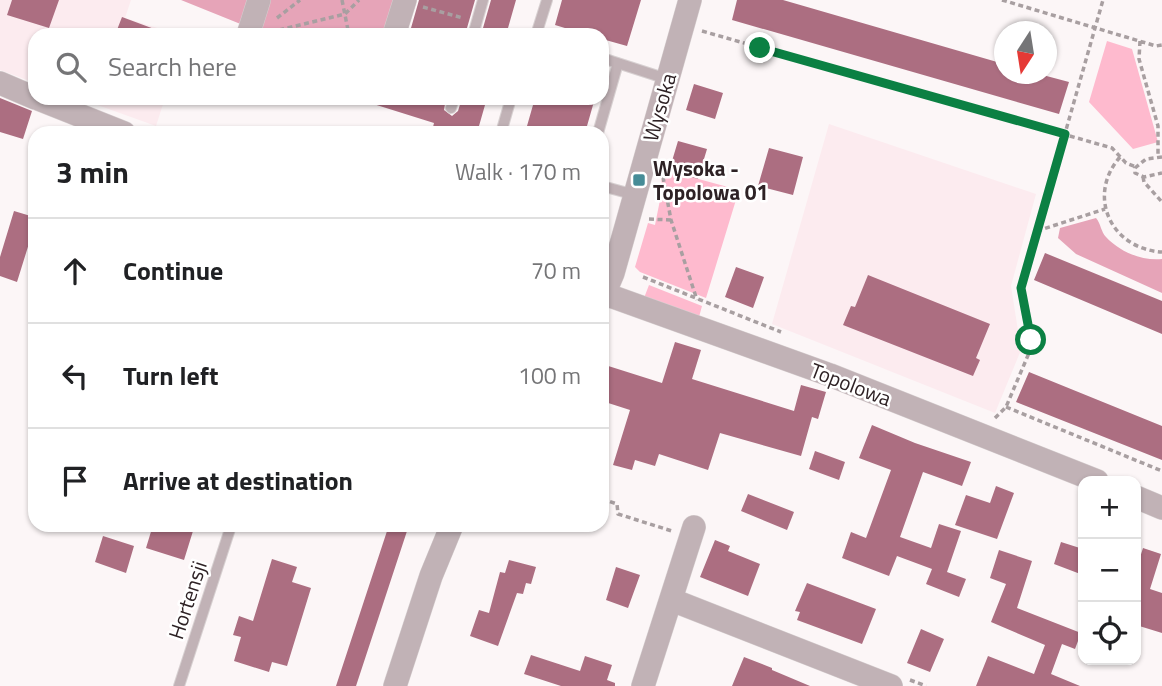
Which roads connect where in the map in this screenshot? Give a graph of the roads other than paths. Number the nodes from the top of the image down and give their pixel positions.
1 (259, 0) edge
2 (483, 0) edge
3 (547, 0) edge
4 (690, 0) edge
5 (405, 1) edge
6 (250, 28) edge
7 (396, 28) edge
8 (474, 28) edge
9 (539, 28) edge
10 (609, 60) edge
11 (618, 62) junction
12 (667, 79) junction
13 (0, 83) edge
14 (609, 94) edge
15 (28, 95) edge
16 (54, 105) edge
17 (509, 105) edge
18 (606, 105) edge
19 (106, 126) edge
20 (503, 126) edge
21 (600, 126) edge
22 (609, 188) edge
23 (635, 195) junction
24 (609, 282) edge
25 (609, 297) edge
26 (1084, 476) edge
27 (1141, 499) edge
28 (1162, 508) edge
29 (229, 532) edge
30 (449, 532) edge
31 (692, 532) road end
32 (672, 600) junction
33 (179, 686) edge
34 (395, 686) edge
35 (643, 686) edge
36 (891, 686) edge

1 - 6 street
2 - 8 lane
3 - 9 lane
4 - 12 street, Wysoka
5 - 7 street
10 - 11 lane
11 - 12 lane
11 - 14 lane
12 - 23 street, Wysoka
13 - 15 street
16 - 19 street
17 - 20 lane
18 - 21 lane
22 - 23 lane
23 - 24 street, Wysoka
25 - 26 street, Topolowa
27 - 28 street
29 - 33 lane, Hortensji
30 - 34 street
31 - 32 street
32 - 35 street
32 - 36 street

